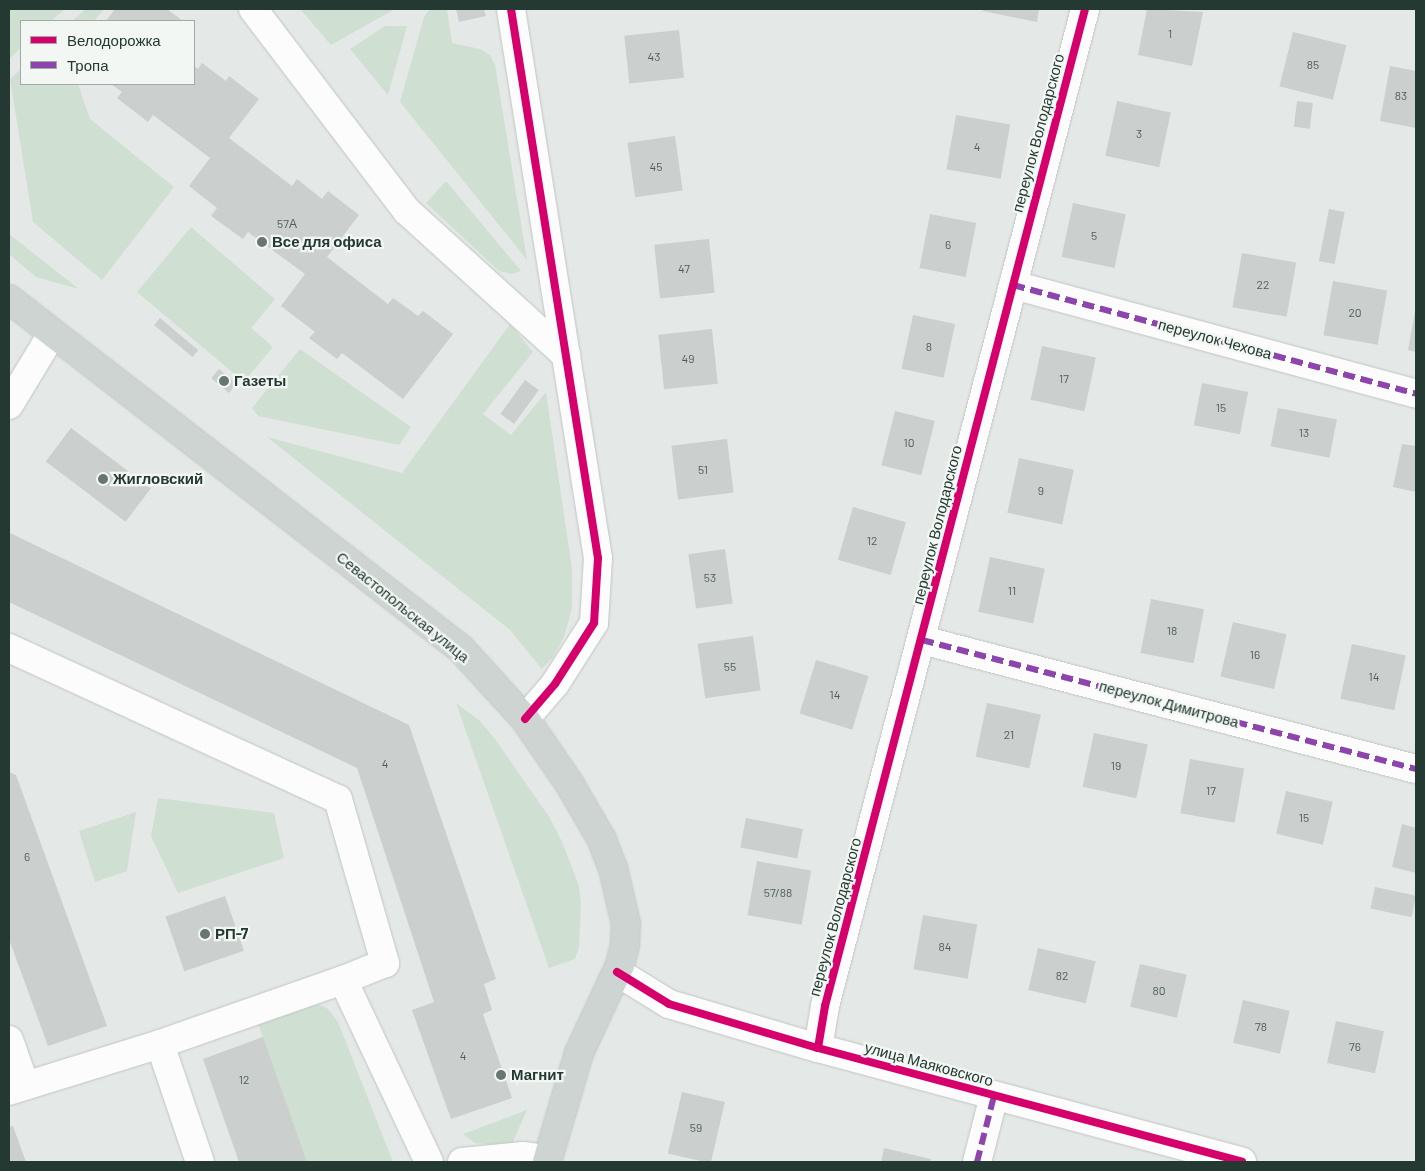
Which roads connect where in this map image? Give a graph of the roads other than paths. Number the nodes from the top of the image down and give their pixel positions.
1 (253, 9) edge
2 (511, 9) edge
3 (1085, 9) edge
4 (1013, 285) junction
5 (9, 299) edge
6 (52, 334) junction
7 (566, 355) junction
8 (1416, 394) edge
9 (9, 405) edge
10 (922, 640) junction
11 (9, 648) edge
12 (525, 719) junction
13 (1416, 769) edge
14 (617, 972) junction
15 (343, 980) junction
16 (9, 1040) edge
17 (160, 1044) junction
18 (818, 1048) junction
19 (17, 1088) edge
20 (994, 1096) junction
21 (548, 1161) edge
22 (200, 1162) edge
23 (429, 1162) edge
24 (462, 1162) edge
25 (977, 1162) edge
26 (1242, 1162) edge

1 - 7 street
2 - 7 street
3 - 4 street, переулок Володарского
4 - 8 street, переулок Чехова
4 - 10 street, переулок Володарского
5 - 6 main road, Севастопольская улица
6 - 9 street
6 - 12 main road, Севастопольская улица
7 - 12 street
10 - 13 street, переулок Димитрова
10 - 18 street, переулок Володарского
11 - 15 street
12 - 14 main road, Севастопольская улица
14 - 18 street, улица Маяковского
14 - 21 main road, Севастопольская улица
15 - 17 street
15 - 23 street
16 - 19 street
17 - 19 street
17 - 22 street
18 - 20 street, улица Маяковского
20 - 25 street
20 - 26 street, улица Маяковского
21 - 24 street

